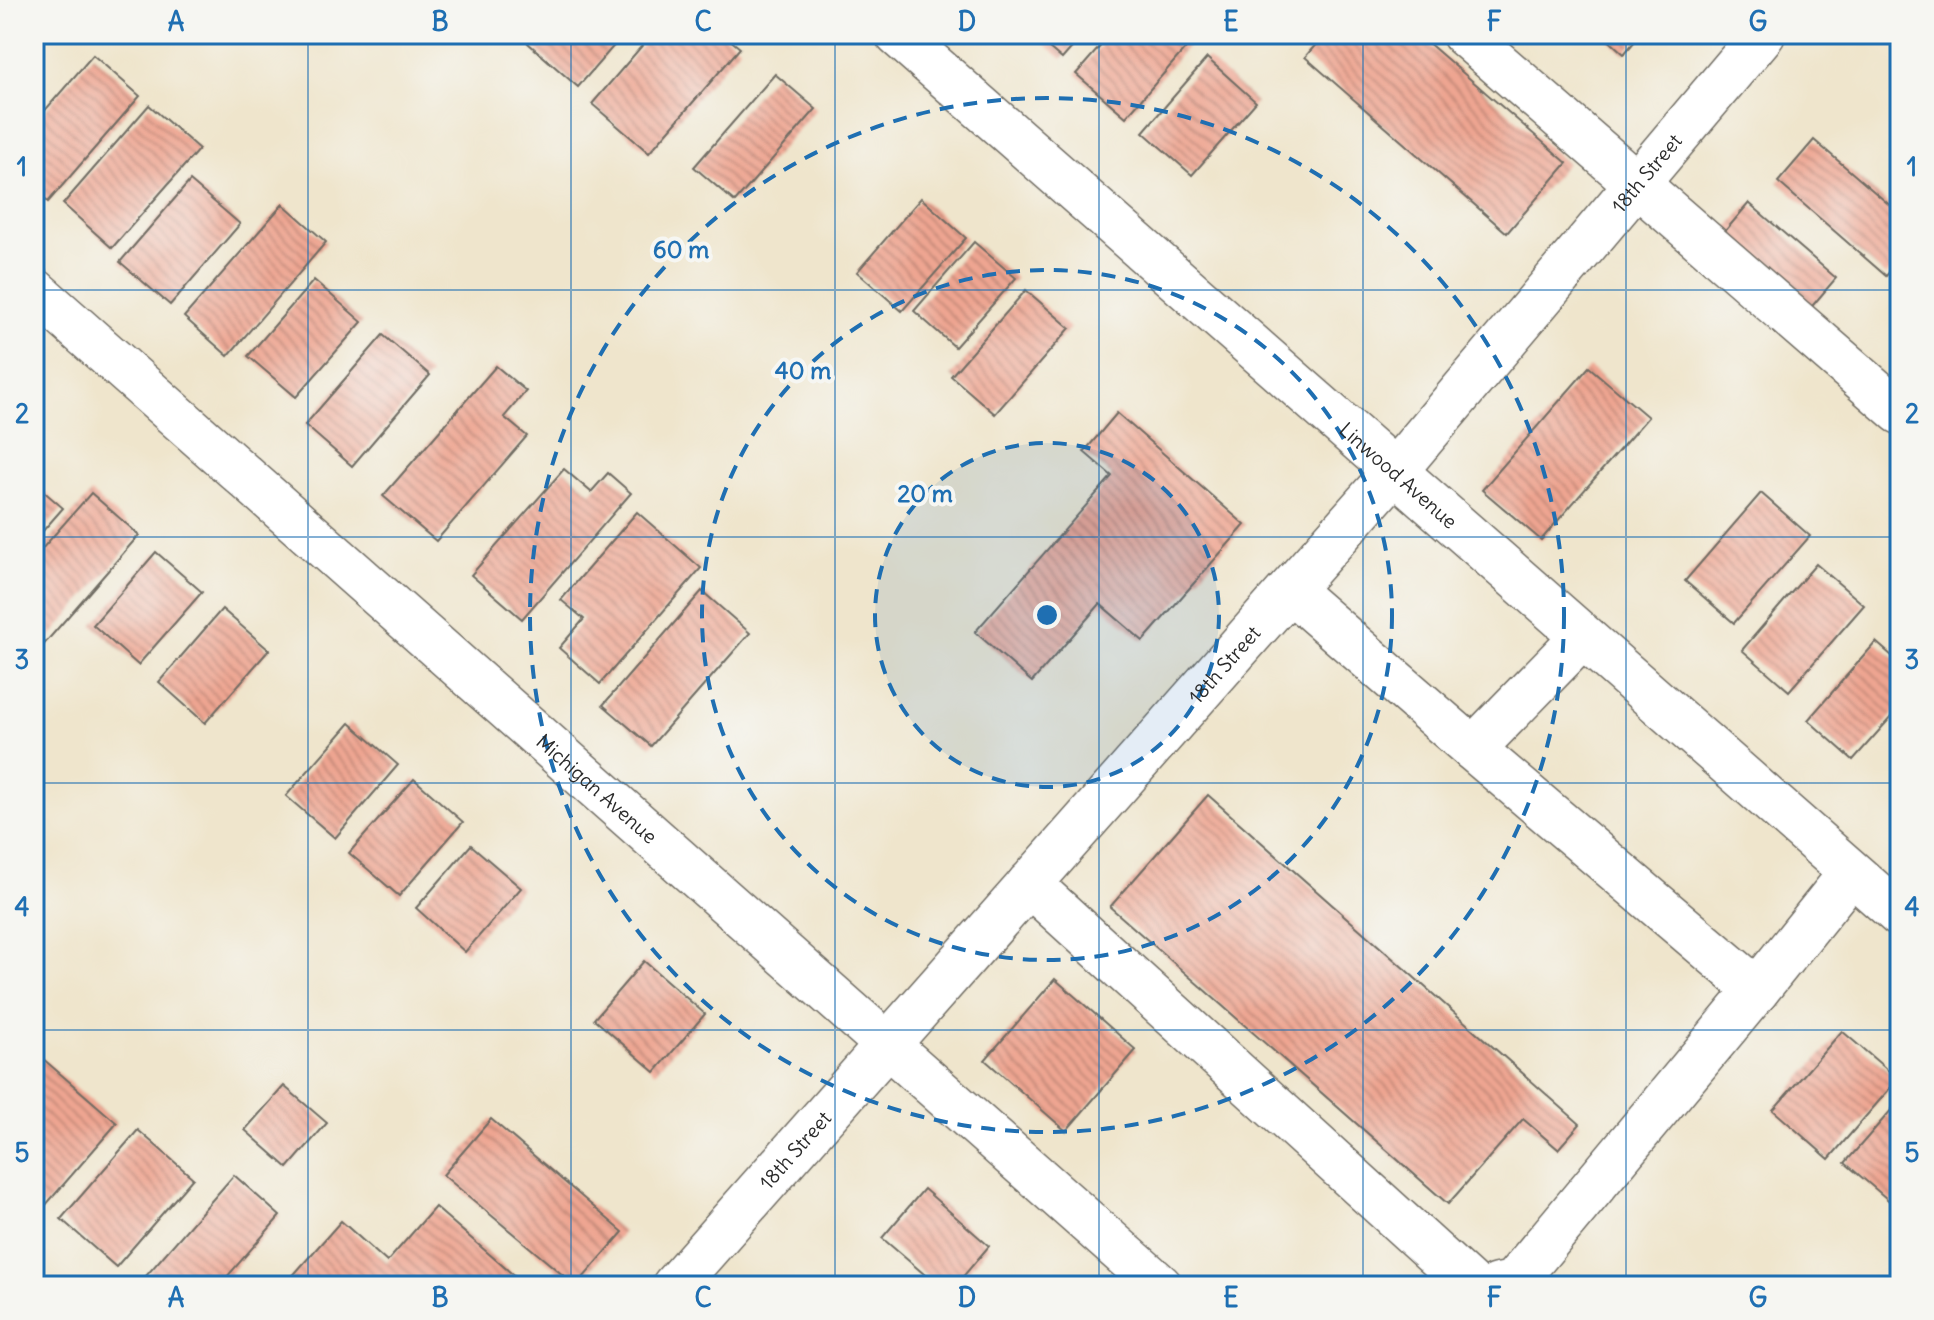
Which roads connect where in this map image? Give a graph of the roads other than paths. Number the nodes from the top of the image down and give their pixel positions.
1 (897, 34) edge
2 (1464, 34) edge
3 (1763, 34) edge
4 (1636, 184) junction
5 (34, 290) edge
6 (1900, 412) edge
7 (1394, 472) junction
8 (1290, 590) junction
9 (1582, 637) junction
10 (1473, 749) junction
11 (1851, 873) junction
12 (1029, 884) junction
13 (1900, 915) edge
14 (1757, 990) junction
15 (886, 1045) junction
16 (674, 1286) edge
17 (1160, 1286) edge
18 (1471, 1286) edge
19 (1497, 1286) edge

1 - 7 street, Linwood Avenue
2 - 4 street
3 - 4 street, 18th Street
4 - 6 street
4 - 7 street, 18th Street
5 - 15 street, Michigan Avenue
7 - 8 street, 18th Street
7 - 9 street, Linwood Avenue
8 - 10 street
8 - 12 street, 18th Street
9 - 10 street
9 - 11 street, Linwood Avenue
10 - 14 street
11 - 13 street, Linwood Avenue
11 - 14 street
12 - 15 street, 18th Street
12 - 18 street
14 - 19 street
15 - 16 street, 18th Street
15 - 17 street, Michigan Avenue

